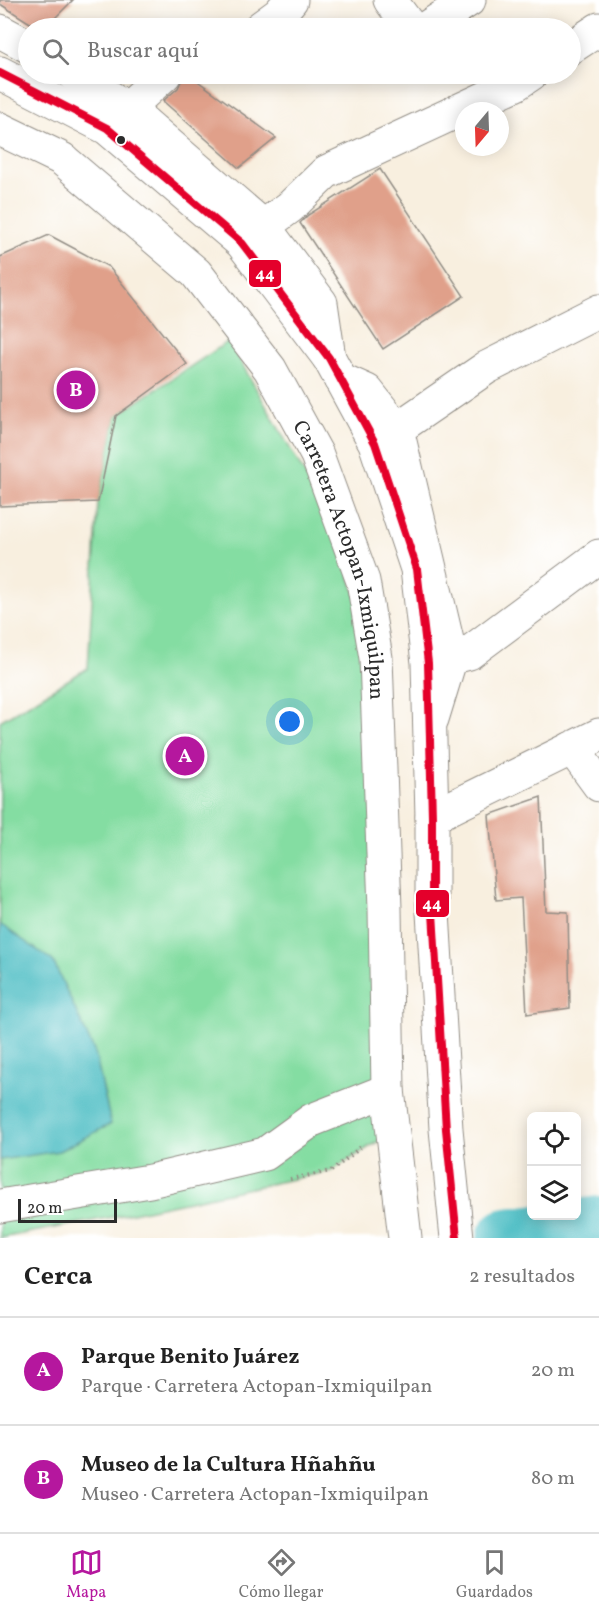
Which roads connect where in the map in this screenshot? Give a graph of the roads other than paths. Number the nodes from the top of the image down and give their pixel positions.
1 (291, 0) edge
2 (390, 0) edge
3 (469, 0) edge
4 (274, 18) edge
5 (404, 18) edge
6 (441, 18) edge
7 (599, 29) edge
8 (0, 31) edge
9 (18, 41) edge
10 (581, 41) edge
11 (0, 73) edge
12 (18, 80) edge
13 (29, 84) edge
14 (83, 84) edge
15 (154, 84) edge
16 (516, 84) edge
17 (117, 118) junction
18 (0, 129) edge
19 (253, 235) junction
20 (599, 311) edge
21 (334, 368) junction
22 (397, 429) junction
23 (599, 556) edge
24 (439, 660) junction
25 (585, 741) edge
26 (599, 785) edge
27 (432, 817) junction
28 (388, 1089) junction
29 (0, 1206) edge
30 (405, 1238) edge
31 (457, 1238) edge

1 - 4 main road
2 - 5 main road
3 - 6 main road
7 - 10 main road
8 - 9 main road
11 - 12 main road
13 - 17 main road
14 - 17 main road
15 - 17 main road
16 - 19 main road
17 - 19 main road
18 - 28 main road, Carretera Actopan-Ixmiquilpan
19 - 21 main road
20 - 22 main road
21 - 22 main road
21 - 24 main road
22 - 24 main road
23 - 24 main road
24 - 27 main road
25 - 26 main road
25 - 27 main road
27 - 31 main road
28 - 29 main road
28 - 30 main road, Carretera Actopan-Ixmiquilpan

